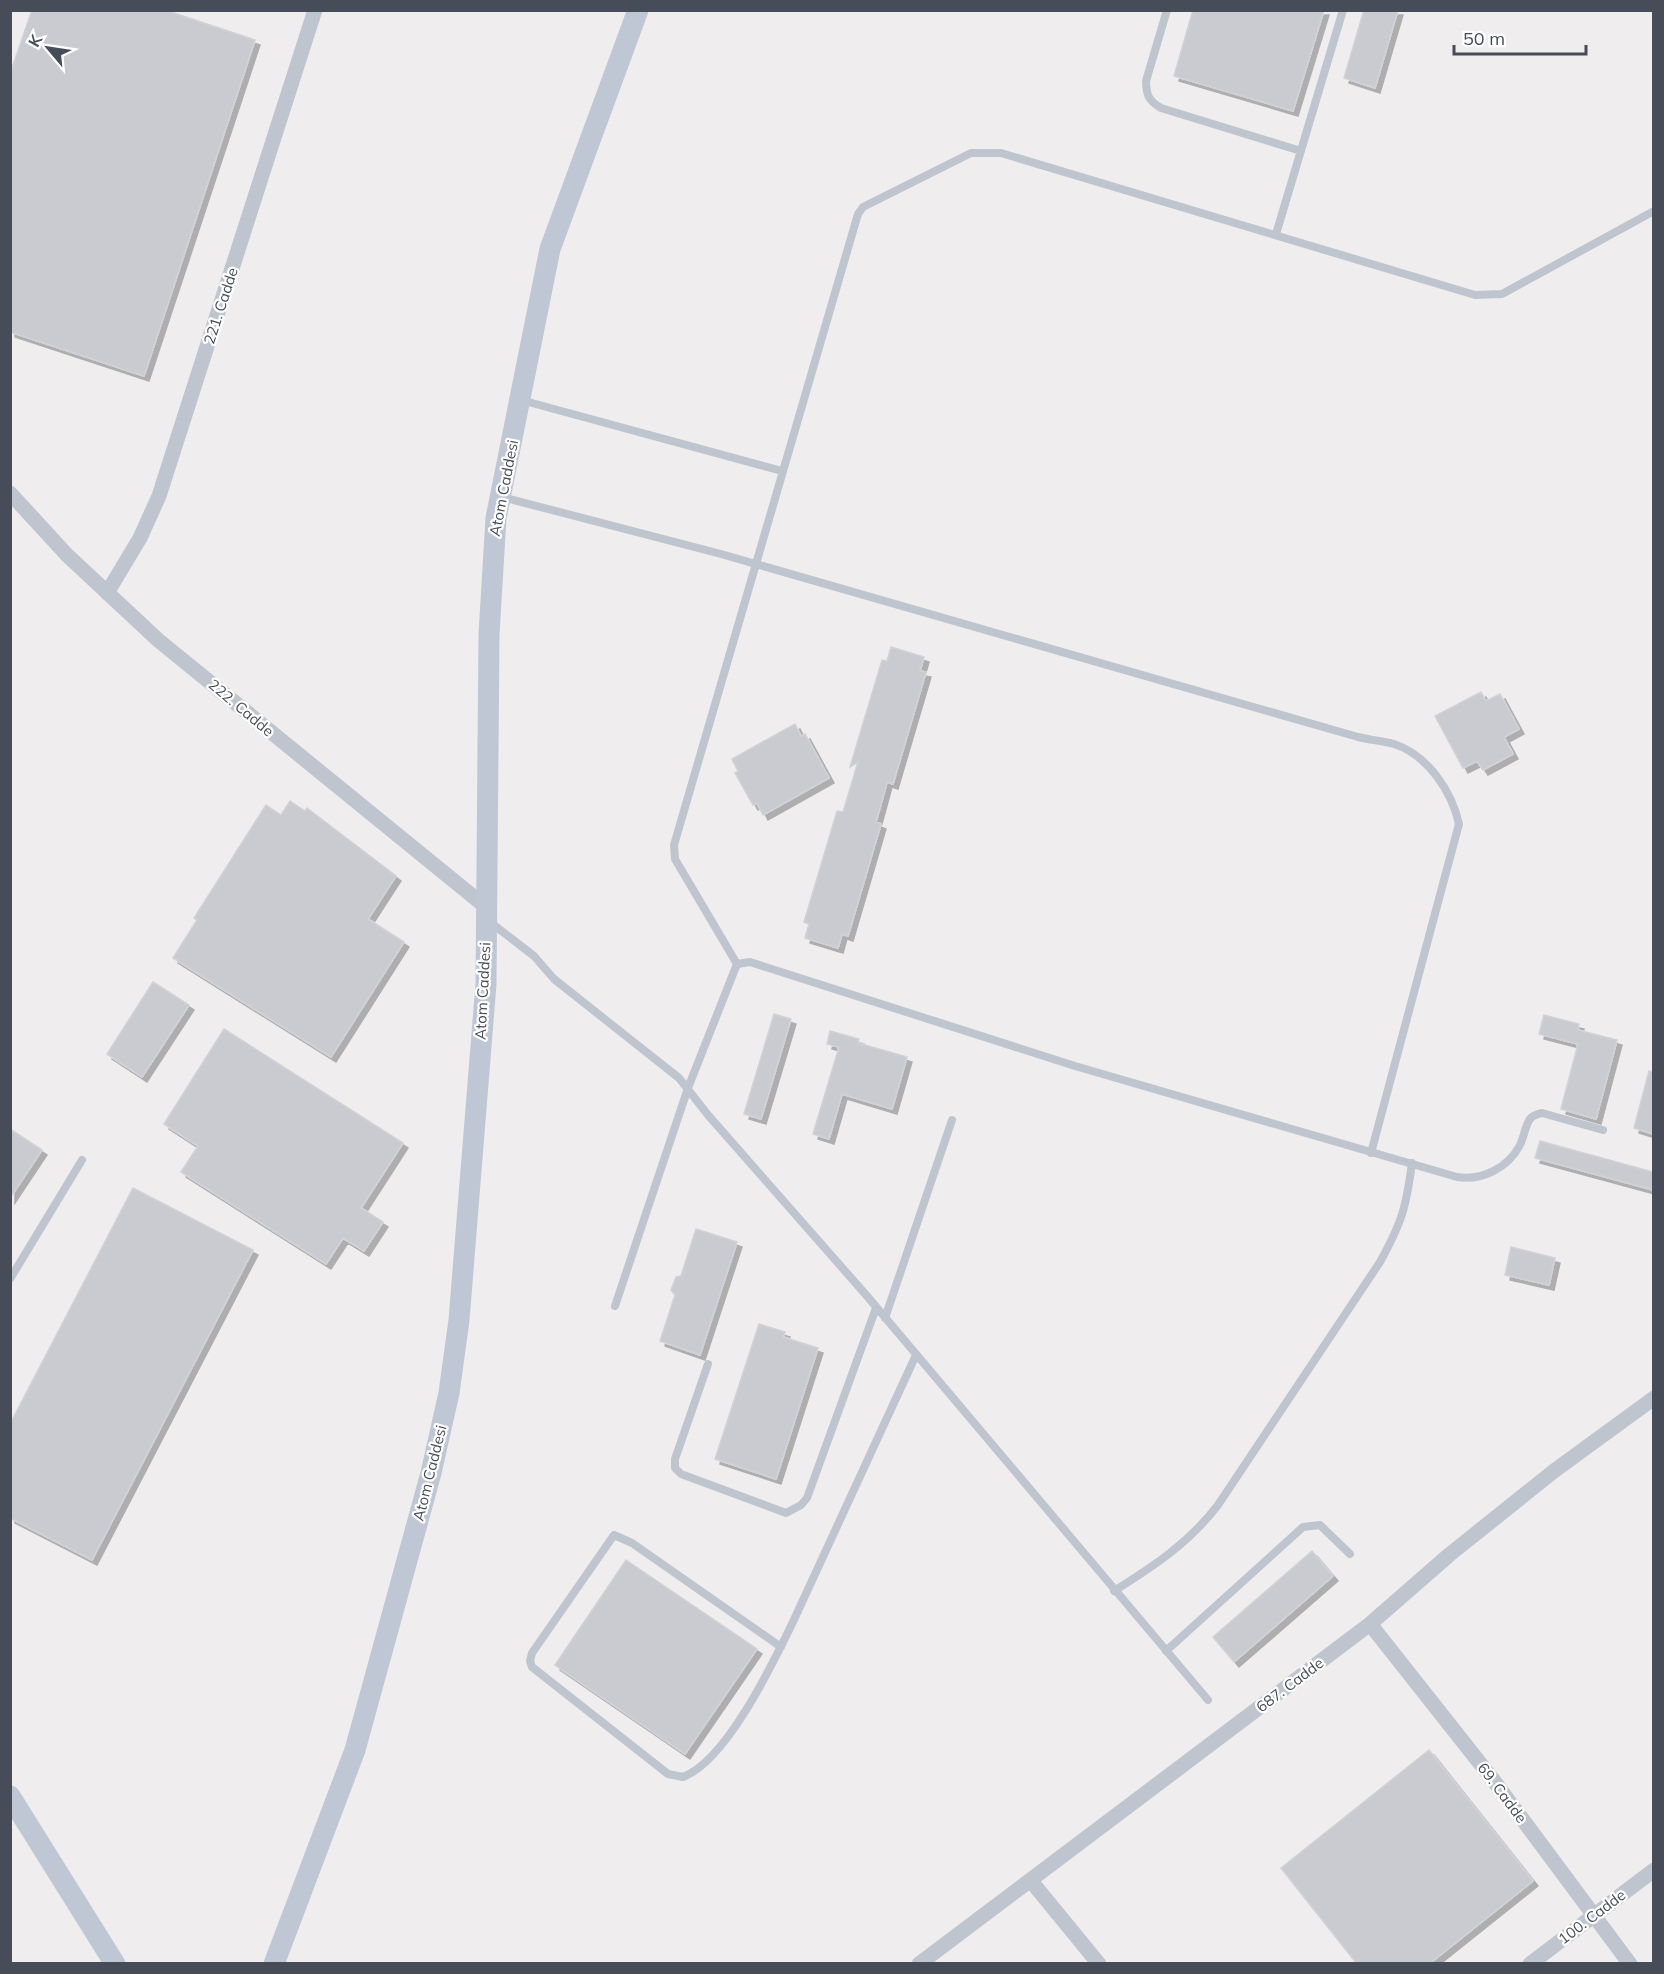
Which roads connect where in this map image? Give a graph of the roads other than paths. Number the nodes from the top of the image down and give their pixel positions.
1 (315, 10) edge
2 (638, 10) edge
3 (1167, 10) edge
4 (1343, 10) edge
5 (1301, 151) junction
6 (1653, 211) edge
7 (1276, 234) junction
8 (521, 400) junction
9 (782, 471) junction
10 (10, 493) edge
11 (500, 496) junction
12 (754, 564) junction
13 (107, 593) junction
14 (486, 913) junction
15 (737, 963) junction
16 (688, 1088) junction
17 (952, 1120) dead end
18 (1603, 1130) dead end
19 (1371, 1153) junction
20 (82, 1160) dead end
21 (1412, 1164) junction
22 (10, 1279) edge
23 (615, 1306) dead end
24 (876, 1308) junction
25 (885, 1318) junction
26 (916, 1355) junction
27 (708, 1364) dead end
28 (1653, 1398) edge
29 (1350, 1554) dead end
30 (1114, 1591) junction
31 (1370, 1624) junction
32 (781, 1647) junction
33 (1166, 1651) junction
34 (1208, 1700) dead end
35 (10, 1796) edge
36 (1653, 1870) edge
37 (1031, 1881) junction
38 (1592, 1916) junction
39 (115, 1964) edge
40 (274, 1964) edge
41 (919, 1964) edge
42 (1099, 1964) edge
43 (1530, 1964) edge
44 (1630, 1964) edge

1 - 13 street, 221. Cadde
2 - 8 street, Atom Caddesi
3 - 5 lane
4 - 5 lane
5 - 7 lane
6 - 7 lane
7 - 9 lane
8 - 9 lane
8 - 11 street, Atom Caddesi
9 - 12 lane
10 - 13 street, 222. Cadde
11 - 12 lane
11 - 14 street, Atom Caddesi
12 - 15 lane
12 - 19 lane
13 - 14 street, 222. Cadde
14 - 16 lane
14 - 40 street, Atom Caddesi
15 - 16 lane
15 - 19 lane
16 - 23 lane
16 - 24 lane
17 - 25 lane
18 - 21 lane
19 - 21 lane
20 - 22 lane
21 - 30 lane
24 - 25 lane
24 - 27 lane
25 - 26 lane
26 - 30 lane
26 - 32 lane
28 - 31 street, 687. Cadde
29 - 33 lane
30 - 33 lane
31 - 37 street, 687. Cadde
31 - 38 street, 69. Cadde
32 - 32 lane
33 - 34 lane
35 - 39 street
36 - 38 street, 100. Cadde
37 - 41 street, 687. Cadde
37 - 42 street
38 - 43 street, 100. Cadde
38 - 44 street, 69. Cadde

